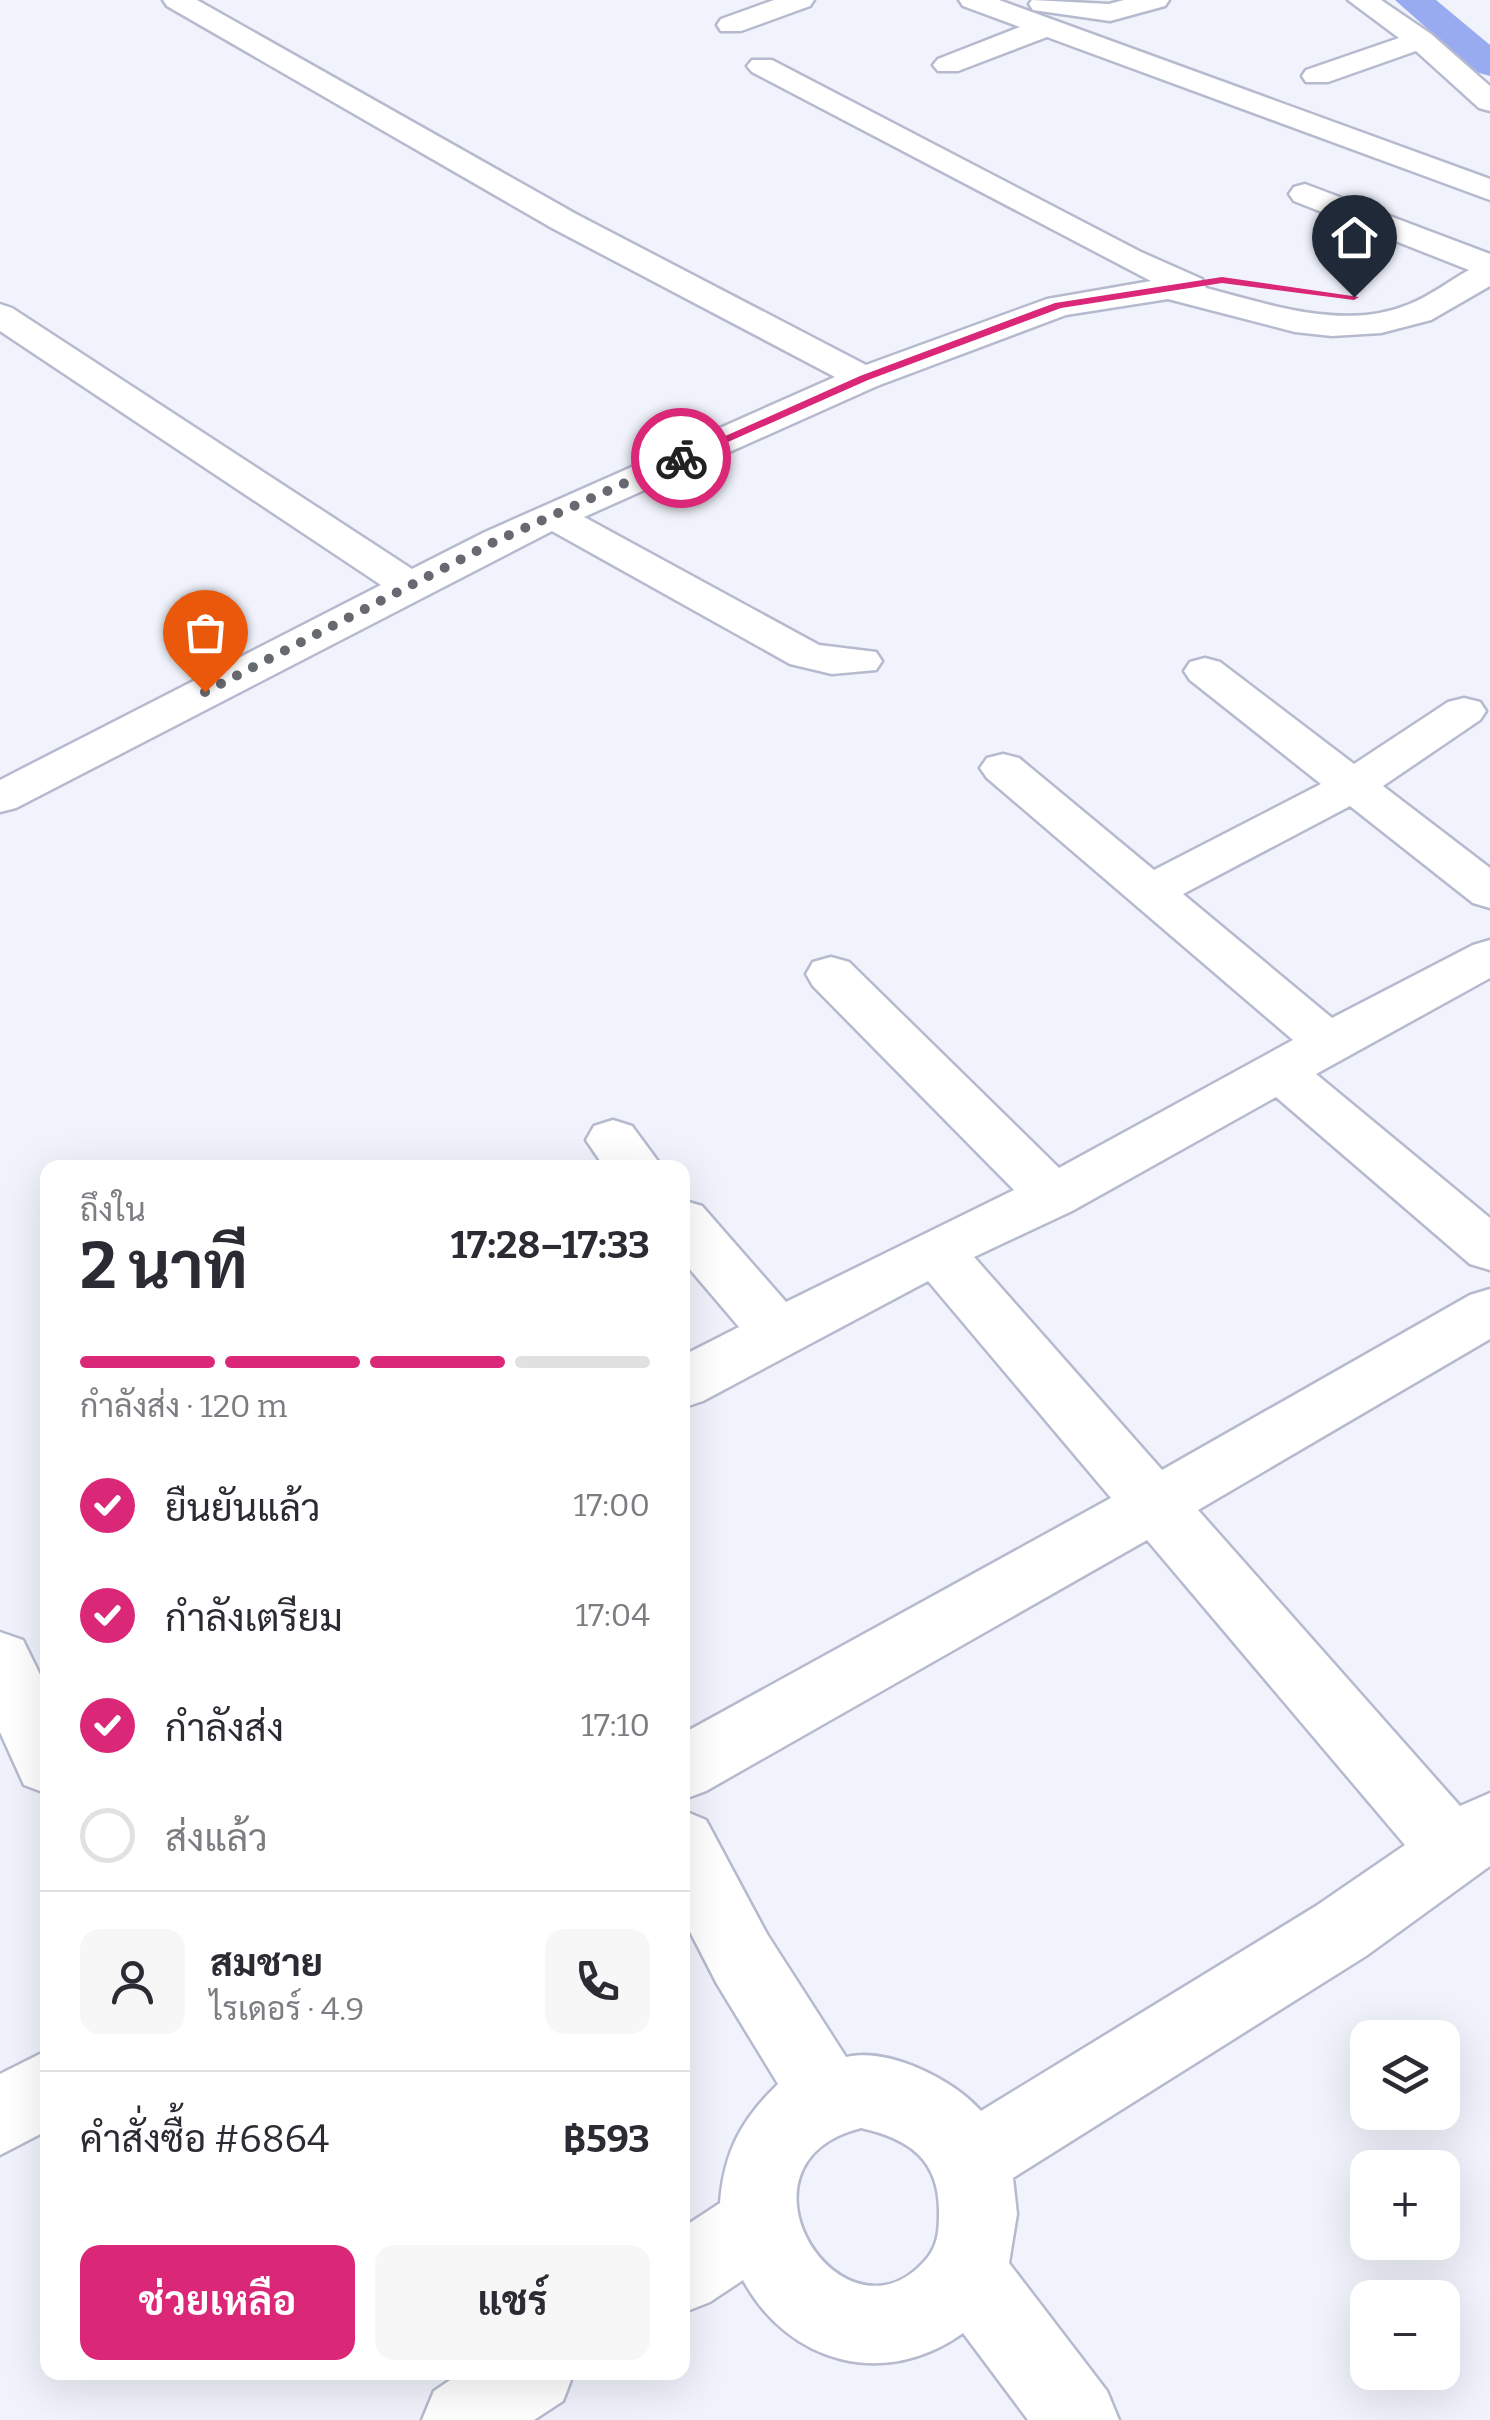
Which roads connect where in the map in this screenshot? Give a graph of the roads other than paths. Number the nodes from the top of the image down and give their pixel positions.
1 (178, 0) edge
2 (800, 0) edge
3 (974, 0) edge
4 (1031, 0) edge
5 (1156, 0) edge
6 (1362, 0) edge
7 (731, 24) dead end
8 (1047, 27) junction
9 (1421, 40) junction
10 (948, 65) dead end
11 (762, 66) dead end
12 (1317, 76) dead end
13 (1490, 102) edge
14 (1490, 190) edge
15 (1305, 194) dead end
16 (1490, 269) edge
17 (1179, 287) junction
18 (0, 314) edge
19 (864, 378) junction
20 (554, 516) junction
21 (410, 586) junction
22 (860, 661) dead end
23 (1205, 671) dead end
24 (1464, 712) dead end
25 (1003, 768) dead end
26 (1352, 786) junction
27 (0, 798) edge
28 (1150, 892) junction
29 (1490, 892) edge
30 (1490, 957) edge
31 (831, 974) dead end
32 (1328, 1042) junction
33 (1280, 1072) junction
34 (1053, 1196) junction
35 (690, 1230) edge
36 (1490, 1249) edge
37 (935, 1251) junction
38 (1490, 1311) edge
39 (777, 1331) junction
40 (690, 1380) edge
41 (1157, 1503) junction
42 (0, 1661) edge
43 (40, 1746) edge
44 (690, 1764) edge
45 (1472, 1838) edge
46 (690, 1858) edge
47 (40, 2093) edge
48 (829, 2098) junction
49 (0, 2117) edge
50 (970, 2161) junction
51 (759, 2223) junction
52 (690, 2269) edge
53 (966, 2271) junction
54 (522, 2380) edge
55 (463, 2420) edge
56 (1078, 2420) edge

1 - 19 street
2 - 7 street
3 - 8 street
4 - 5 street
6 - 9 street
8 - 10 street
8 - 14 street
9 - 12 street
9 - 13 street
11 - 17 street
15 - 16 street
16 - 17 street
17 - 19 street
18 - 21 street
19 - 20 street
20 - 21 street
20 - 22 street
21 - 27 street
23 - 26 street
24 - 26 street
25 - 28 street
26 - 28 street
26 - 29 street
28 - 32 street
30 - 32 street
31 - 34 street
32 - 33 street
33 - 34 street
33 - 36 street
34 - 37 street
35 - 39 street
37 - 39 street
37 - 41 street
38 - 41 street
39 - 40 street
41 - 44 street
41 - 45 street
42 - 43 street
45 - 50 street
46 - 48 street
47 - 49 street
48 - 50 street
48 - 51 street
50 - 53 street
51 - 52 street
51 - 53 street
53 - 56 street
54 - 55 street

